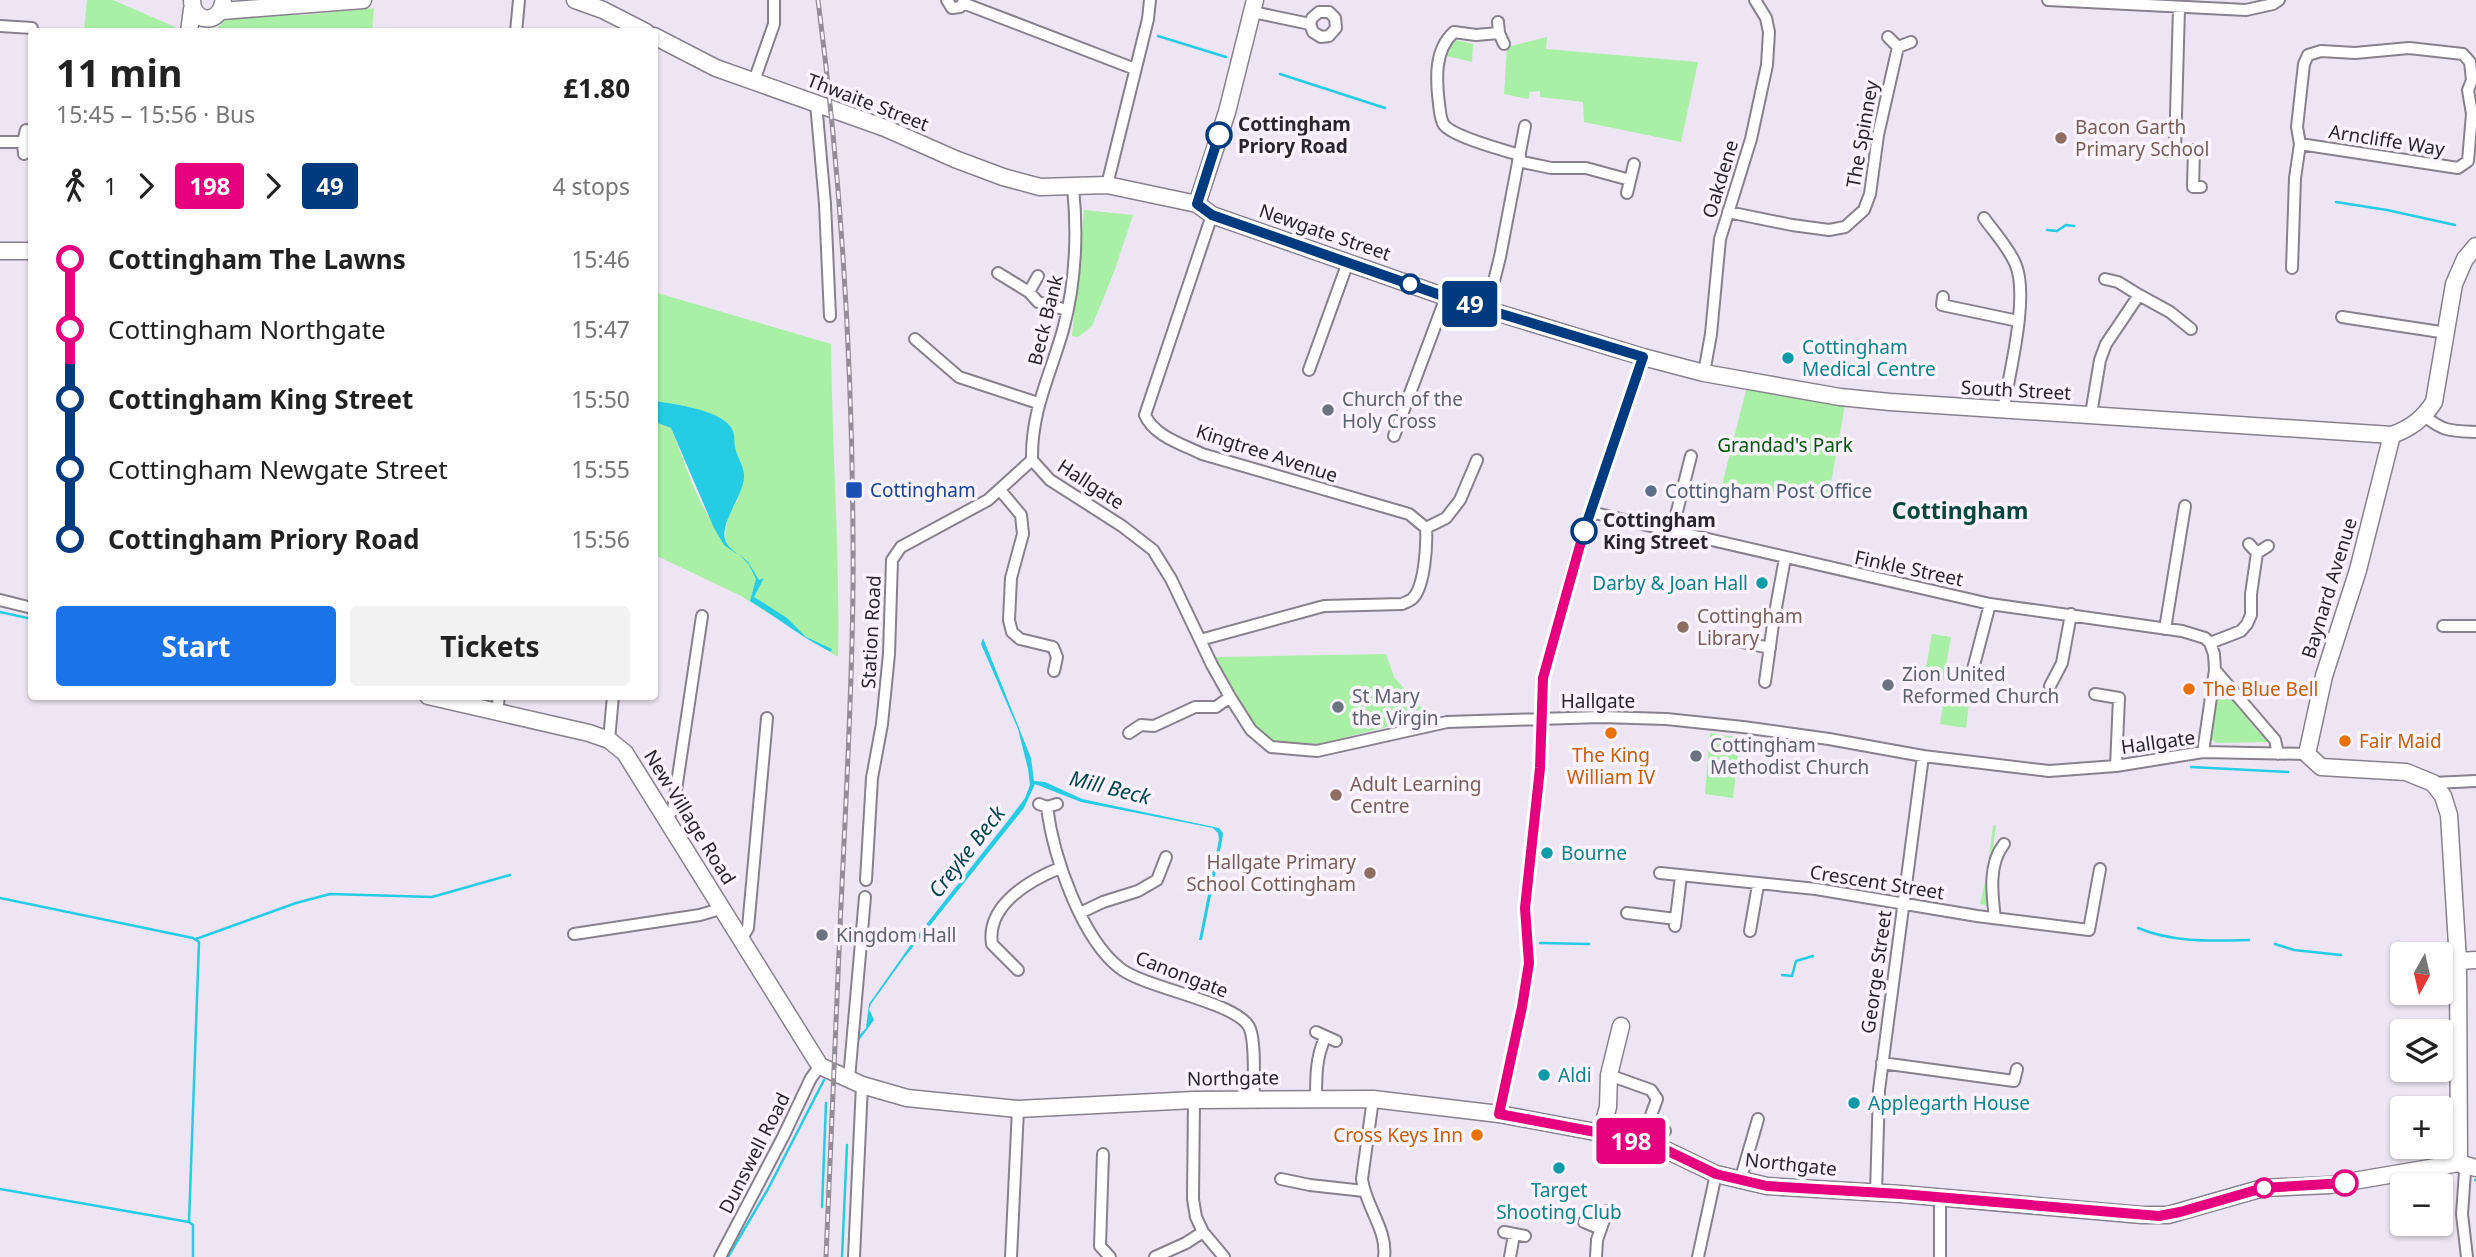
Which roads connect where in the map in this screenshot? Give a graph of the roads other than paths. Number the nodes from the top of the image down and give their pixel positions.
1 (239, 0) edge
2 (363, 0) edge
3 (519, 0) edge
4 (575, 0) edge
5 (774, 0) edge
6 (947, 0) edge
7 (1150, 0) edge
8 (1755, 0) edge
9 (2048, 0) edge
10 (2279, 0) edge
11 (963, 2) edge
12 (192, 4) edge
13 (605, 5) edge
14 (1254, 6) edge
15 (262, 7) junction
16 (2179, 8) junction
17 (32, 14) dead end
18 (212, 15) edge
19 (1310, 23) dead end
20 (0, 26) edge
21 (32, 28) edge
22 (189, 28) edge
23 (516, 28) edge
24 (640, 28) edge
25 (28, 30) edge
26 (1888, 37) dead end
27 (658, 38) edge
28 (1911, 42) dead end
29 (1504, 44) dead end
30 (1898, 47) junction
31 (1135, 69) junction
32 (2474, 80) edge
33 (754, 82) junction
34 (816, 103) junction
35 (1525, 126) dead end
36 (26, 130) dead end
37 (0, 142) edge
38 (2300, 144) junction
39 (1519, 158) junction
40 (1634, 164) dead end
41 (1630, 180) junction
42 (1107, 185) junction
43 (1073, 187) junction
44 (2201, 187) dead end
45 (1627, 194) dead end
46 (1197, 204) junction
47 (1728, 212) junction
48 (1212, 215) junction
49 (1984, 218) dead end
50 (2476, 246) edge
51 (0, 251) edge
52 (28, 251) edge
53 (2290, 260) dead end
54 (1348, 262) junction
55 (998, 273) dead end
56 (1038, 276) dead end
57 (2105, 279) dead end
58 (1029, 292) junction
59 (2139, 295) junction
60 (1446, 297) junction
61 (1943, 297) dead end
62 (1487, 309) junction
63 (1066, 310) junction
64 (831, 316) dead end
65 (2342, 317) dead end
66 (2018, 321) junction
67 (2185, 328) dead end
68 (2446, 333) junction
69 (915, 339) dead end
70 (1643, 357) junction
71 (1309, 370) dead end
72 (1704, 373) junction
73 (1038, 403) junction
74 (2003, 411) junction
75 (2091, 414) junction
76 (2425, 416) junction
77 (2476, 432) edge
78 (2392, 435) junction
79 (1394, 436) dead end
80 (1692, 456) dead end
81 (1032, 460) junction
82 (1478, 467) dead end
83 (1000, 490) junction
84 (2185, 506) dead end
85 (1590, 512) junction
86 (1426, 528) junction
87 (1672, 531) junction
88 (2249, 544) dead end
89 (2268, 546) dead end
90 (2258, 553) junction
91 (1785, 558) junction
92 (0, 600) edge
93 (1990, 604) junction
94 (996, 606) dead end
95 (28, 607) edge
96 (1009, 607) junction
97 (2071, 614) junction
98 (698, 623) dead end
99 (2443, 626) dead end
100 (2476, 626) edge
101 (2165, 629) junction
102 (1200, 640) junction
103 (1737, 641) dead end
104 (1770, 648) junction
105 (2212, 649) junction
106 (2215, 670) junction
107 (1054, 671) dead end
108 (1972, 673) dead end
109 (1765, 682) dead end
110 (2050, 687) dead end
111 (2095, 694) dead end
112 (1230, 697) junction
113 (463, 700) edge
114 (613, 700) edge
115 (498, 704) edge
116 (1136, 714) dead end
117 (767, 718) dead end
118 (1542, 720) junction
119 (1141, 725) junction
120 (1129, 733) dead end
121 (609, 740) junction
122 (2203, 752) junction
123 (2278, 754) junction
124 (2307, 754) junction
125 (1923, 756) junction
126 (2116, 766) junction
127 (2476, 781) edge
128 (2433, 783) junction
129 (1047, 805) dead end
130 (666, 820) junction
131 (2004, 844) dead end
132 (1168, 858) dead end
133 (1060, 868) junction
134 (2099, 869) dead end
135 (1660, 873) dead end
136 (1681, 876) junction
137 (866, 880) dead end
138 (1758, 885) junction
139 (865, 897) dead end
140 (1903, 903) junction
141 (723, 908) junction
142 (1080, 912) junction
143 (1627, 913) dead end
144 (1995, 918) junction
145 (1751, 931) dead end
146 (574, 934) dead end
147 (741, 940) junction
148 (992, 944) junction
149 (980, 949) dead end
150 (2476, 960) edge
151 (2458, 961) junction
152 (1018, 971) dead end
153 (1621, 1026) dead end
154 (1326, 1037) dead end
155 (1882, 1063) junction
156 (2017, 1069) dead end
157 (1609, 1075) junction
158 (841, 1076) junction
159 (1316, 1098) junction
160 (1254, 1099) junction
161 (1373, 1099) junction
162 (1194, 1100) junction
163 (1018, 1109) junction
164 (1499, 1114) junction
165 (1758, 1119) dead end
166 (1665, 1132) dead end
167 (1601, 1133) junction
168 (1100, 1161) dead end
169 (2459, 1163) junction
170 (2476, 1168) edge
171 (1716, 1174) junction
172 (1281, 1179) dead end
173 (1740, 1181) junction
174 (1364, 1191) junction
175 (1876, 1193) junction
176 (1940, 1197) junction
177 (1607, 1211) dead end
178 (1584, 1222) dead end
179 (1601, 1229) junction
180 (1203, 1232) junction
181 (1514, 1235) dead end
182 (720, 1257) edge
183 (854, 1257) edge
184 (1011, 1257) edge
185 (1110, 1257) edge
186 (1156, 1257) edge
187 (1224, 1257) edge
188 (1384, 1257) edge
189 (1510, 1257) edge
190 (1596, 1257) edge
191 (1698, 1257) edge
192 (1940, 1257) edge
193 (2467, 1257) edge

1 - 15 main road
2 - 15 main road
3 - 23 street
4 - 13 main road
5 - 33 street
6 - 11 street
7 - 31 street
8 - 47 street, Oakdene
9 - 16 street
10 - 16 street
11 - 31 street
12 - 18 main road
12 - 22 main road
13 - 24 main road
14 - 19 street
14 - 46 main road
15 - 18 main road
16 - 44 street
17 - 21 street
20 - 25 street
26 - 30 street
27 - 33 main road, Thwaite Street
28 - 30 street
29 - 39 street
30 - 47 street, The Spinney
31 - 42 street
32 - 38 street, Arncliffe Way
32 - 38 street, Arncliffe Way
33 - 34 main road, Thwaite Street
34 - 43 main road, Thwaite Street
34 - 64 street
35 - 39 street
36 - 37 street
38 - 53 street
39 - 41 street
39 - 62 street
40 - 41 street
41 - 45 street
42 - 43 main road, Newgate Street
42 - 46 main road, Newgate Street
43 - 63 street, Beck Bank
46 - 48 main road, Newgate Street
47 - 72 street, Oakdene
48 - 54 main road, Newgate Street
48 - 86 street, Kingtree Avenue
49 - 66 street
50 - 68 main road
51 - 52 main road
54 - 60 main road, Newgate Street
54 - 71 street
55 - 58 street
56 - 58 street
57 - 59 street
58 - 63 street
59 - 67 street
59 - 75 street
60 - 62 main road, Newgate Street
60 - 79 street
61 - 66 street
62 - 70 main road, Newgate Street
63 - 73 street, Beck Bank
65 - 68 street
66 - 74 street
68 - 76 main road
69 - 73 street
70 - 72 main road, South Street
70 - 85 street
72 - 74 main road, South Street
73 - 81 street, Beck Bank
74 - 75 main road, South Street
75 - 78 main road, South Street
76 - 77 street
76 - 78 main road
78 - 124 main road, Baynard Avenue
80 - 87 street
81 - 83 street, Station Road
81 - 102 street, Hallgate
82 - 86 street
83 - 96 street
83 - 137 street, Station Road
84 - 101 street
85 - 87 street, Finkle Street
85 - 118 street
86 - 102 street
87 - 91 street, Finkle Street
88 - 90 street
89 - 90 street
90 - 105 street
91 - 93 street, Finkle Street
91 - 104 street
92 - 95 street
93 - 97 street, Finkle Street
93 - 108 street
94 - 96 street
96 - 107 street
97 - 101 street, Finkle Street
97 - 110 street
98 - 130 street
99 - 100 street
101 - 105 street, Finkle Street
102 - 112 street, Hallgate
103 - 104 street
104 - 109 street
105 - 106 street
106 - 122 street
106 - 123 street
111 - 126 street
112 - 118 street, Hallgate
112 - 119 street
113 - 115 main road
114 - 121 street
115 - 121 main road
116 - 119 street
117 - 147 street
118 - 125 street, Hallgate
118 - 164 street
119 - 120 street
121 - 130 main road, New Village Road
122 - 123 street, Hallgate
122 - 126 street, Hallgate
123 - 124 street, Hallgate
124 - 128 main road
125 - 126 street, Hallgate
125 - 140 street, George Street
127 - 128 street
128 - 151 main road
129 - 133 street, Canongate
130 - 141 main road, New Village Road
131 - 144 street
132 - 142 street
133 - 142 street, Canongate
133 - 148 street
134 - 144 street, Crescent Street
135 - 136 street, Crescent Street
136 - 138 street, Crescent Street
136 - 143 street
138 - 140 street, Crescent Street
138 - 145 street
139 - 158 street
140 - 144 street, Crescent Street
140 - 155 street, George Street
141 - 146 street
141 - 147 main road, New Village Road
142 - 160 street, Canongate
147 - 158 main road, New Village Road
148 - 149 street
148 - 152 street
150 - 151 main road
151 - 169 main road
153 - 157 main road
154 - 159 street
155 - 156 street
155 - 175 street, George Street
157 - 166 street
157 - 167 main road
158 - 163 main road, Northgate
158 - 182 street, Dunswell Road
158 - 183 street
159 - 160 main road, Northgate
159 - 161 main road, Northgate
160 - 162 main road, Northgate
161 - 164 main road, Northgate
161 - 174 street
162 - 163 main road, Northgate
162 - 180 street
163 - 184 street
164 - 167 main road, Northgate
165 - 173 street
167 - 171 main road, Northgate
168 - 185 street
169 - 170 main road
169 - 176 main road, Northgate
169 - 193 street
171 - 173 main road, Northgate
171 - 191 street
172 - 174 street
173 - 175 main road, Northgate
174 - 188 street
175 - 176 main road, Northgate
176 - 192 street
177 - 179 street
178 - 179 street
179 - 190 street
180 - 186 street
180 - 187 street
181 - 189 street

